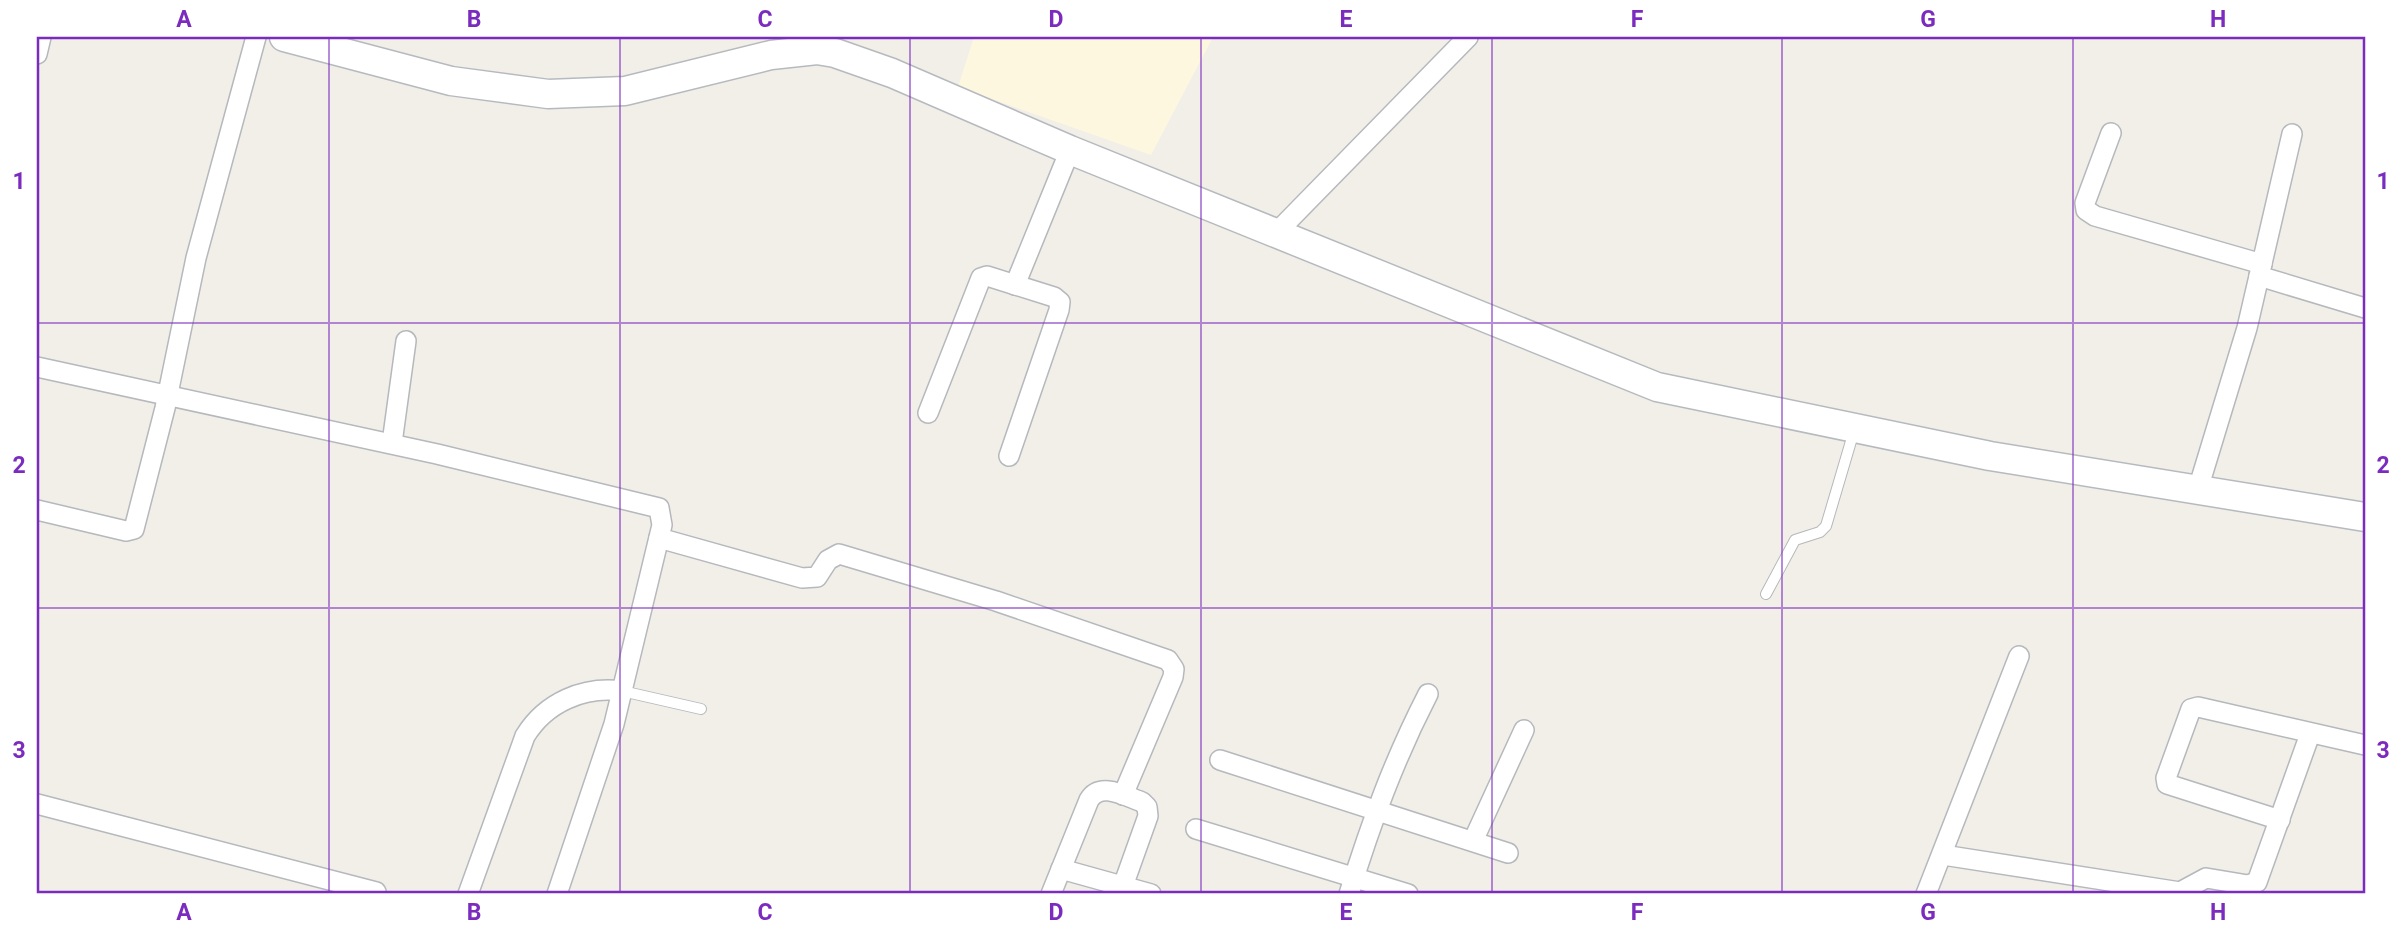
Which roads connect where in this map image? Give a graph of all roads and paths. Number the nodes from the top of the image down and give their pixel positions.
1 (41, 37) edge
2 (256, 37) edge
3 (284, 37) edge
4 (1468, 37) edge
5 (315, 41) edge
6 (773, 46) edge
7 (37, 54) edge
8 (2110, 133) dead end
9 (2292, 134) dead end
10 (1070, 150) junction
11 (1277, 232) junction
12 (2260, 270) junction
13 (1015, 285) junction
14 (2365, 309) edge
15 (406, 341) dead end
16 (37, 367) edge
17 (167, 394) junction
18 (928, 412) dead end
19 (1855, 428) junction
20 (391, 443) junction
21 (1009, 456) dead end
22 (2198, 489) junction
23 (37, 510) edge
24 (2365, 517) edge
25 (659, 538) junction
26 (1766, 594) dead end
27 (2019, 656) dead end
28 (622, 691) junction
29 (1429, 694) dead end
30 (701, 709) dead end
31 (1524, 730) dead end
32 (2310, 734) junction
33 (2365, 746) edge
34 (1220, 760) dead end
35 (1123, 795) junction
36 (37, 804) edge
37 (1375, 810) junction
38 (2280, 820) junction
39 (1196, 829) dead end
40 (1473, 841) junction
41 (1508, 853) dead end
42 (1942, 855) junction
43 (1061, 869) junction
44 (1123, 886) junction
45 (1352, 886) edge
46 (376, 891) dead end
47 (468, 894) edge
48 (557, 894) edge
49 (1051, 894) edge
50 (1152, 894) edge
51 (1408, 894) edge
52 (1926, 894) edge

1 - 7 street
2 - 17 street
3 - 5 street
4 - 11 street
5 - 6 street
6 - 10 street
8 - 12 street
9 - 12 street
10 - 11 street
10 - 13 street
11 - 19 street
12 - 14 street
12 - 22 street
13 - 18 street
13 - 21 street
15 - 20 street
16 - 17 street
17 - 20 street
17 - 23 street
19 - 22 street
19 - 26 lane
20 - 25 street
22 - 24 street
25 - 28 street
25 - 35 street
27 - 42 street
28 - 30 lane
28 - 47 street
28 - 48 street
29 - 37 street
31 - 40 street
32 - 33 street
32 - 38 street
32 - 38 street
34 - 37 street
35 - 43 street
35 - 44 street
36 - 46 street
37 - 40 street
37 - 45 street
38 - 42 street
39 - 45 street
40 - 41 street
42 - 52 street
43 - 44 street
43 - 49 street
44 - 50 street
45 - 51 street

